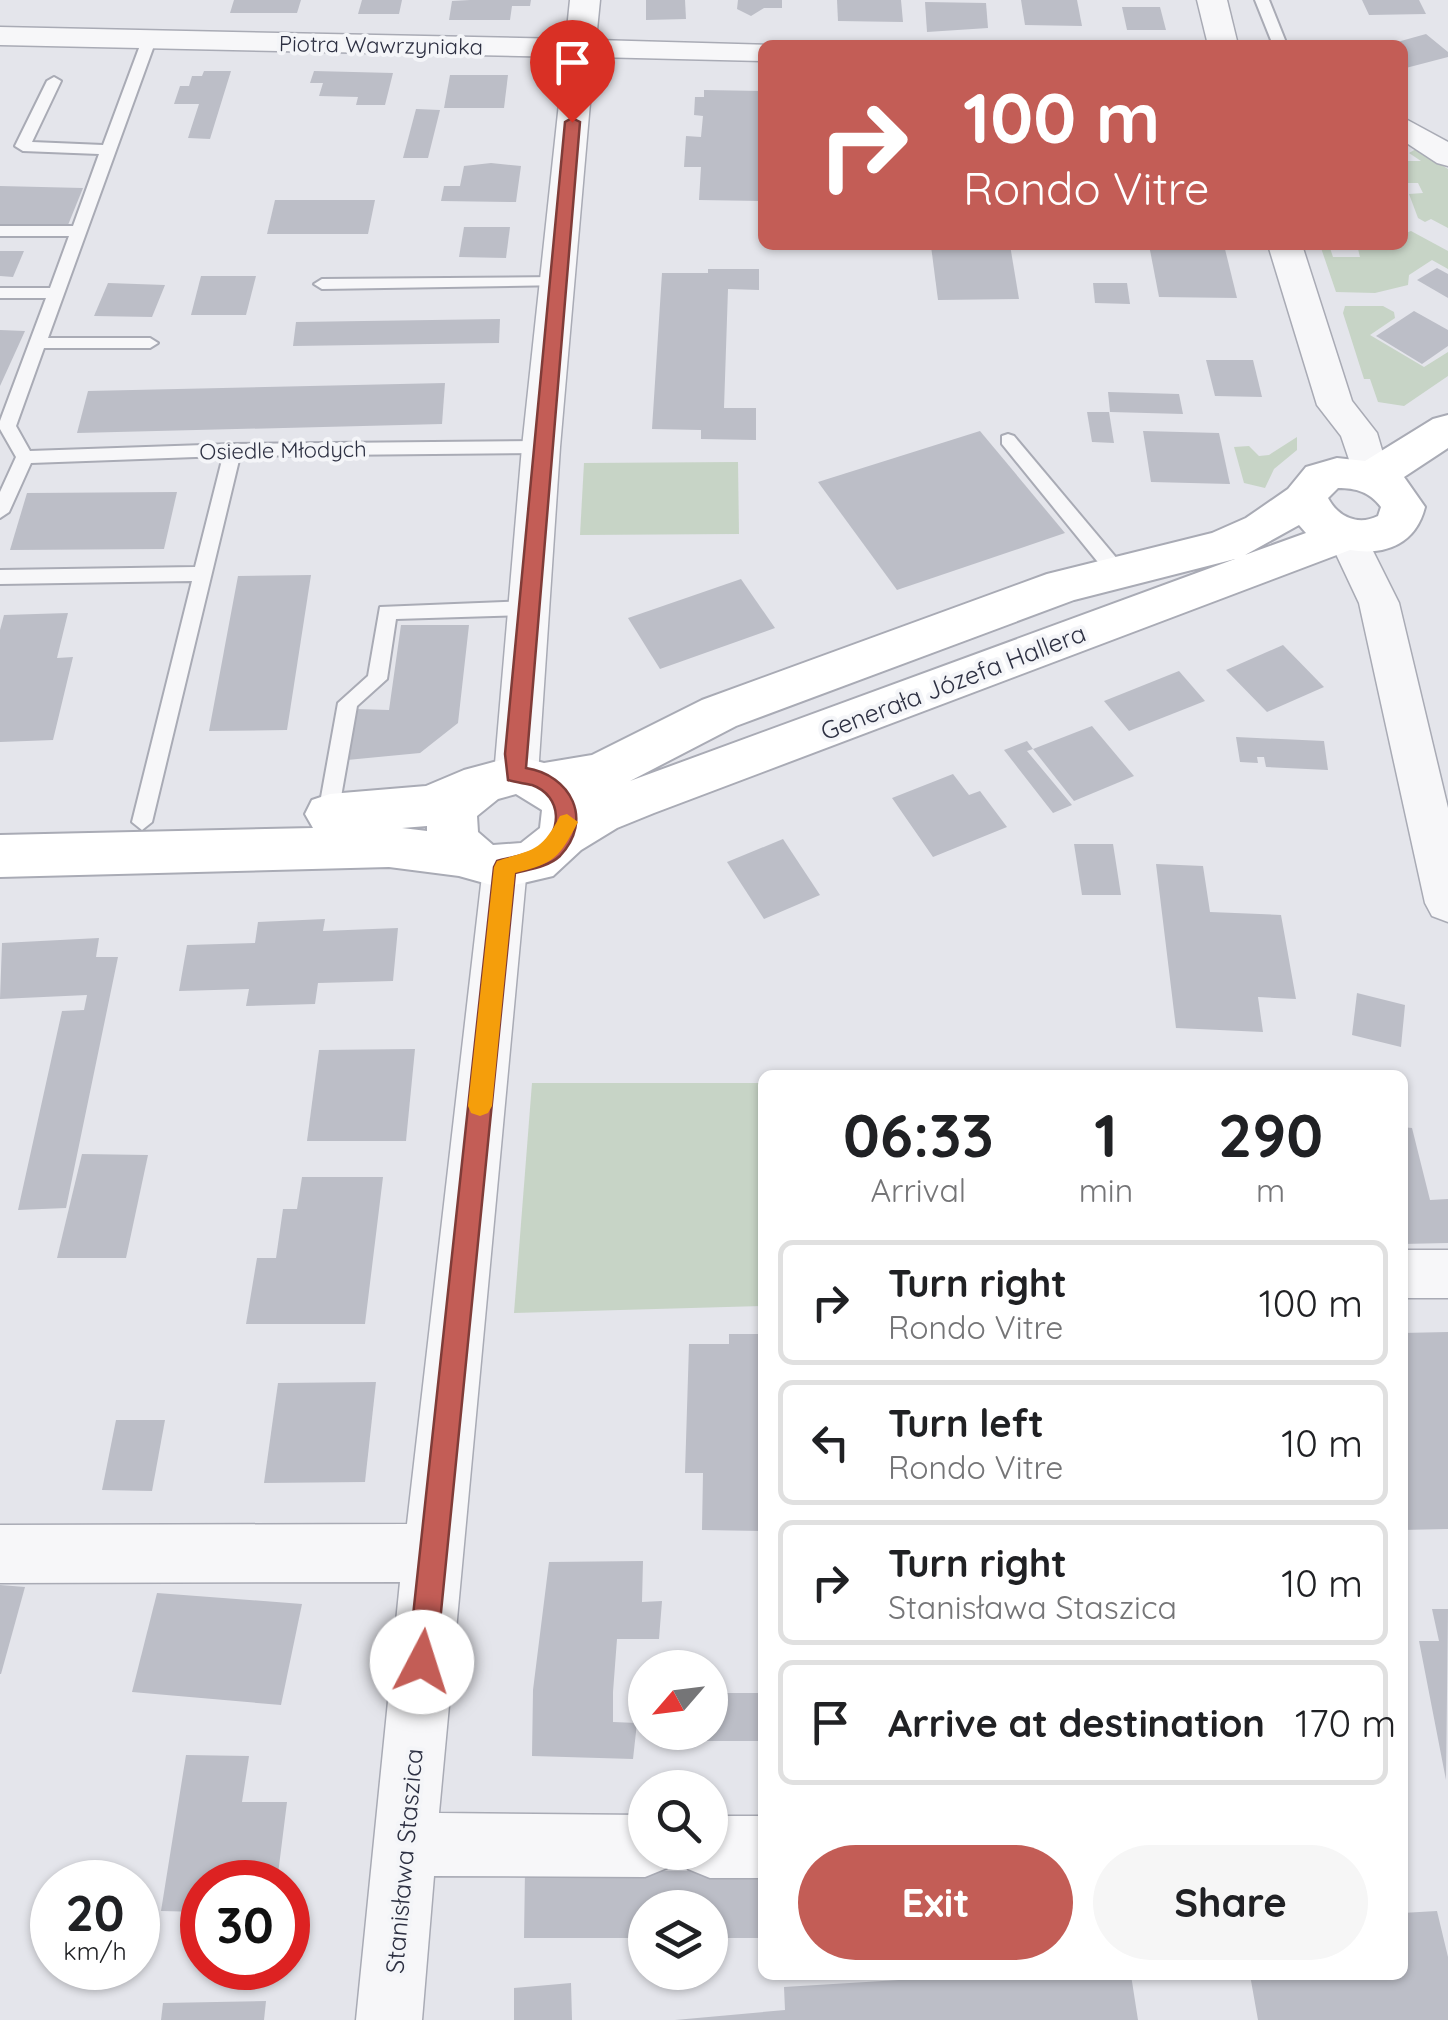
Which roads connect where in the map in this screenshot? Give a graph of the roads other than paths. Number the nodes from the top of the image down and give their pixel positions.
1 (585, 0) edge
2 (1212, 0) edge
3 (1262, 0) edge
4 (155, 27) junction
5 (0, 36) edge
6 (1222, 40) edge
7 (1278, 40) edge
8 (579, 48) junction
9 (758, 52) edge
10 (54, 81) dead end
11 (1408, 130) edge
12 (108, 150) junction
13 (1448, 156) edge
14 (0, 230) edge
15 (78, 231) junction
16 (1287, 250) edge
17 (558, 282) junction
18 (322, 284) dead end
19 (0, 293) edge
20 (54, 294) junction
21 (36, 343) junction
22 (150, 343) dead end
23 (1335, 405) junction
24 (3, 426) edge
25 (1008, 440) dead end
26 (1443, 445) edge
27 (541, 447) junction
28 (232, 450) junction
29 (26, 457) junction
30 (1315, 487) junction
31 (0, 512) edge
32 (1375, 513) junction
33 (1116, 572) junction
34 (202, 574) junction
35 (0, 577) edge
36 (528, 608) junction
37 (530, 778) junction
38 (464, 794) junction
39 (328, 814) junction
40 (142, 822) junction
41 (0, 825) edge
42 (563, 836) junction
43 (0, 856) edge
44 (486, 862) junction
45 (1448, 903) edge
46 (1408, 1274) edge
47 (1448, 1274) edge
48 (432, 1553) junction
49 (0, 1554) edge
50 (405, 1844) junction
51 (628, 1846) edge
52 (728, 1847) edge
53 (758, 1847) edge
54 (389, 2020) edge

1 - 8 street
2 - 6 street
3 - 7 lane
4 - 5 street, Piotra Wawrzyniaka
4 - 8 street, Piotra Wawrzyniaka
4 - 12 lane
8 - 9 street, Piotra Wawrzyniaka
8 - 17 street
10 - 12 lane
11 - 13 street
12 - 15 lane
14 - 15 lane
15 - 20 lane
16 - 23 street
17 - 18 lane
17 - 27 street
19 - 20 lane
20 - 21 lane
21 - 22 lane
21 - 24 lane
23 - 26 street, Generała Józefa Hallera
23 - 30 street
23 - 32 street
24 - 29 lane
25 - 33 lane
26 - 32 street, Generała Józefa Hallera
27 - 28 lane, Osiedle Młodych
27 - 36 street
28 - 29 lane, Osiedle Młodych
28 - 34 lane
29 - 31 lane
30 - 32 street
30 - 32 street
30 - 33 street, Generała Józefa Hallera
32 - 42 street, Generała Józefa Hallera
32 - 45 street
33 - 37 street, Generała Józefa Hallera
34 - 35 lane
34 - 40 lane
36 - 37 street
36 - 39 lane
37 - 38 street
37 - 42 street
38 - 39 street
38 - 44 street
39 - 40 street
40 - 41 street
42 - 44 street
43 - 44 street
44 - 48 street, Stanisława Staszica
46 - 47 street
48 - 49 street
48 - 50 street, Stanisława Staszica
50 - 51 street
50 - 54 street, Stanisława Staszica
52 - 53 street

